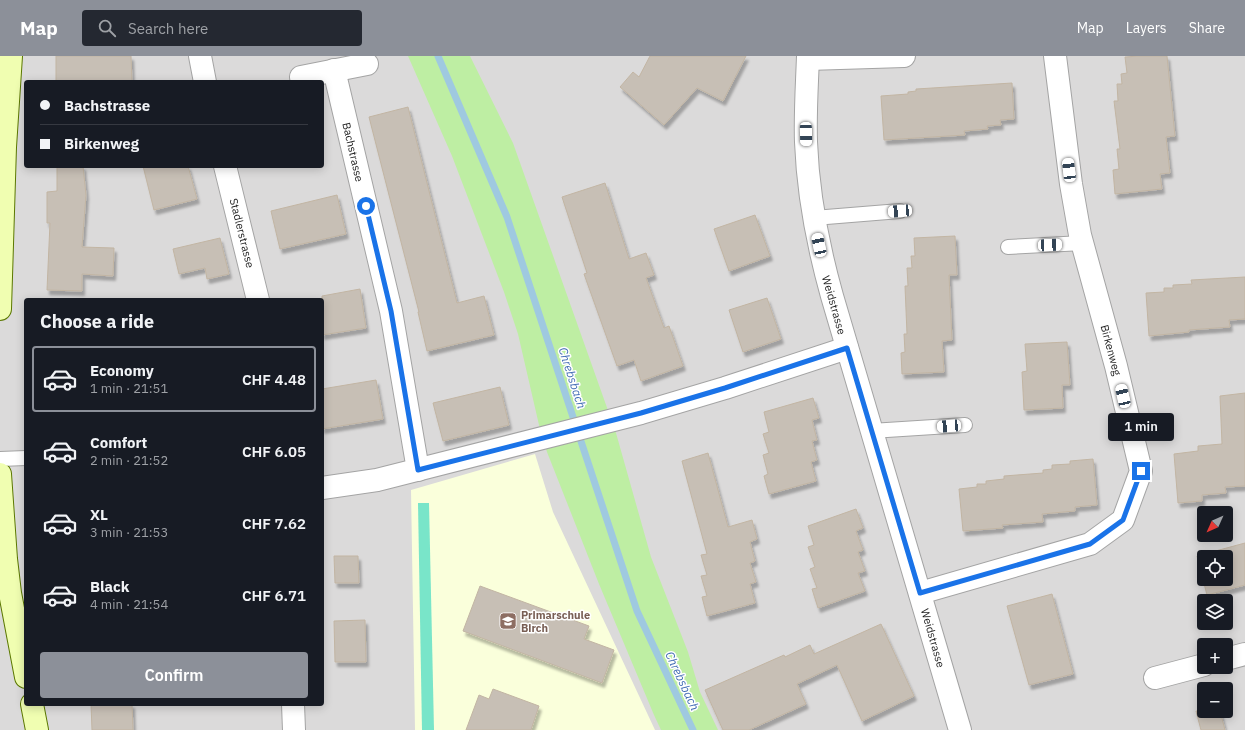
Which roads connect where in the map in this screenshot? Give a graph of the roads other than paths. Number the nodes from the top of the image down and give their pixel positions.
1 (11, 56) edge
2 (200, 56) edge
3 (904, 56) edge
4 (1055, 56) edge
5 (808, 58) edge
6 (367, 64) dead end
7 (334, 70) junction
8 (301, 77) dead end
9 (205, 80) edge
10 (225, 168) edge
11 (2, 178) edge
12 (900, 211) dead end
13 (814, 218) junction
14 (1083, 244) junction
15 (1008, 247) dead end
16 (258, 298) edge
17 (0, 309) edge
18 (847, 348) junction
19 (965, 425) dead end
20 (871, 431) junction
21 (24, 458) edge
22 (0, 459) edge
23 (418, 470) junction
24 (0, 474) edge
25 (324, 488) edge
26 (920, 593) junction
27 (1245, 654) edge
28 (1233, 657) edge
29 (24, 666) edge
30 (1197, 667) edge
31 (1155, 678) dead end
32 (32, 706) edge
33 (293, 706) edge
34 (37, 730) edge
35 (294, 730) edge
36 (960, 730) edge

1 - 11 main road
2 - 9 street
3 - 5 street
4 - 14 street, Birkenweg
5 - 13 street, Weidstrasse
6 - 7 street
7 - 8 street
7 - 23 street, Bachstrasse
10 - 16 street, Stadlerstrasse
11 - 17 main road
12 - 13 lane
13 - 18 street, Weidstrasse
14 - 15 lane
14 - 26 street, Birkenweg
18 - 20 street, Weidstrasse
18 - 23 street
19 - 20 lane
20 - 26 street, Weidstrasse
21 - 22 lane
23 - 25 street
24 - 29 main road
26 - 36 street, Weidstrasse
27 - 28 street
30 - 31 street
32 - 34 main road
33 - 35 street

